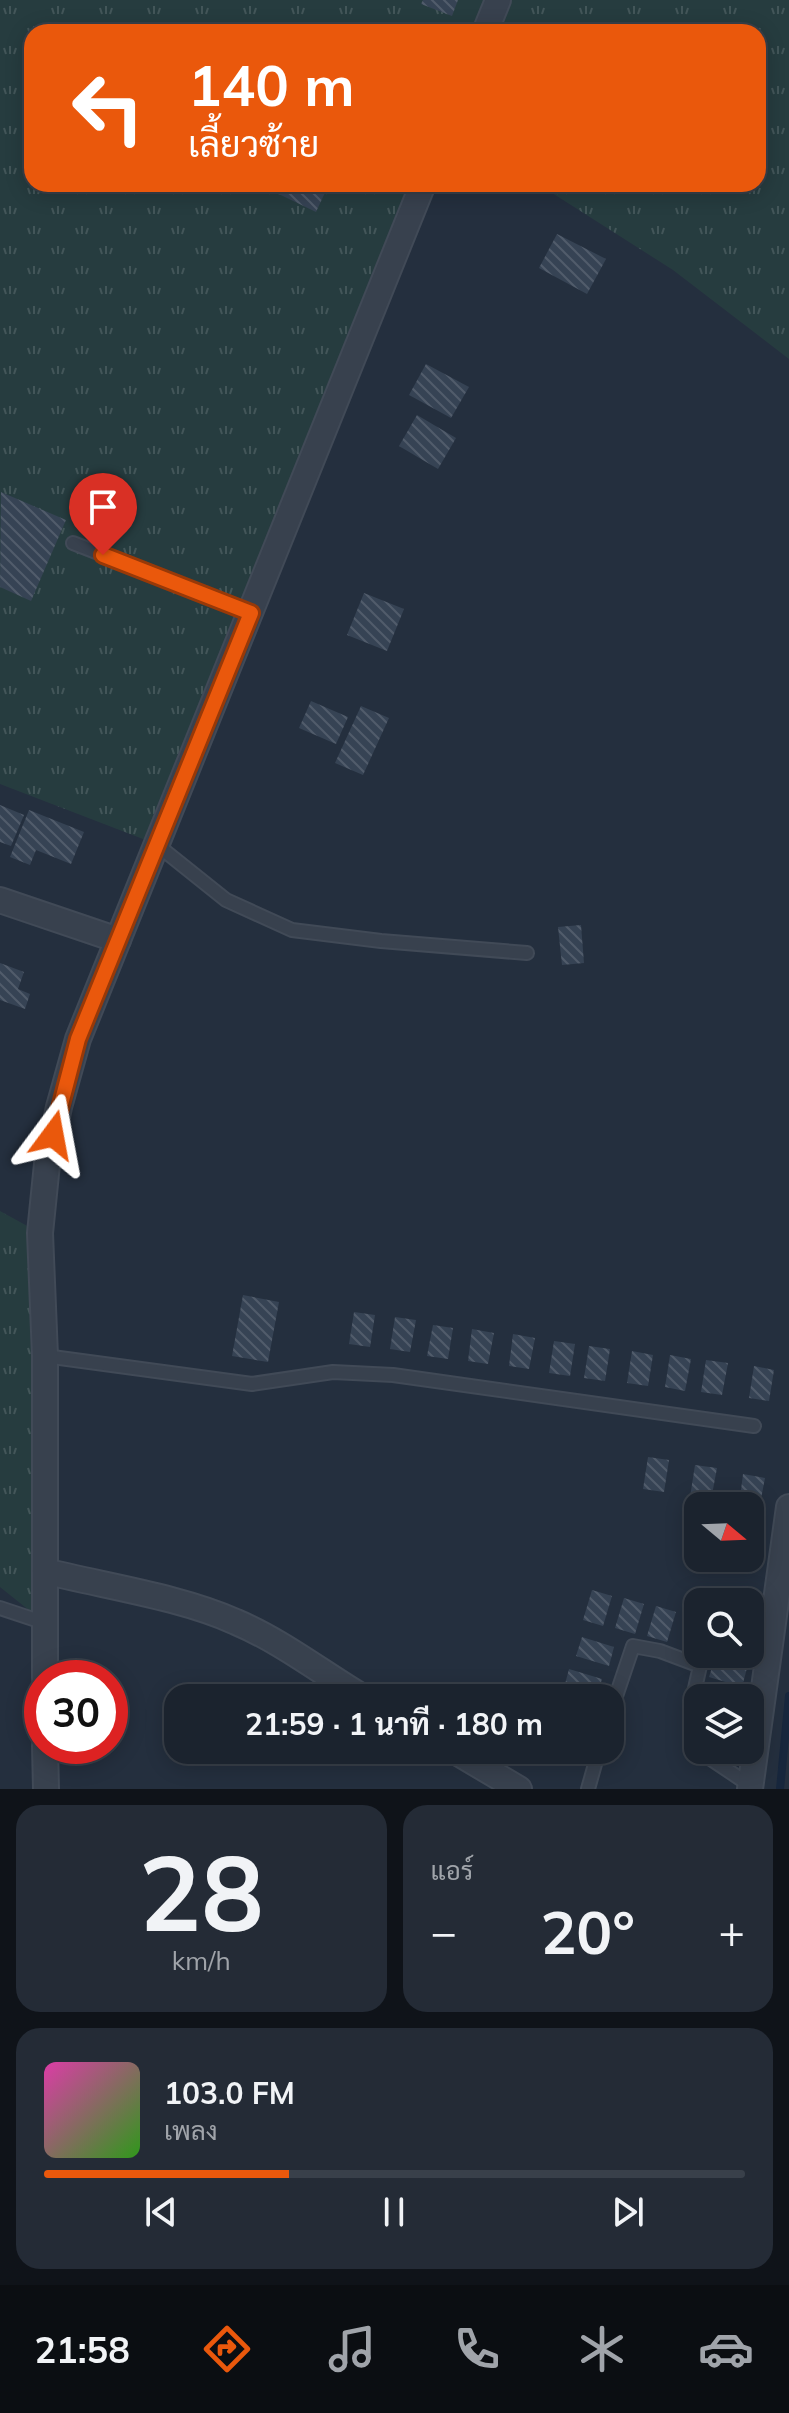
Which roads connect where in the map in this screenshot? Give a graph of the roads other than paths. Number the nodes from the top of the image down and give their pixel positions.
1 (498, 0) edge
2 (488, 24) edge
3 (420, 192) edge
4 (73, 543) dead end
5 (251, 613) junction
6 (156, 844) junction
7 (0, 900) edge
8 (118, 940) junction
9 (527, 953) dead end
10 (45, 1356) junction
11 (754, 1426) dead end
12 (789, 1507) edge
13 (45, 1571) junction
14 (0, 1608) edge
15 (45, 1623) junction
16 (45, 1660) edge
17 (341, 1684) edge
18 (620, 1684) edge
19 (696, 1684) edge
20 (47, 1764) edge
21 (477, 1764) edge
22 (595, 1764) edge
23 (720, 1764) edge
24 (50, 1785) edge
25 (759, 1788) edge
26 (519, 1789) edge
27 (588, 1789) edge

1 - 2 street
3 - 5 street
4 - 5 lane
5 - 6 street
6 - 8 street
6 - 9 lane
7 - 8 street
8 - 10 street
10 - 11 lane
10 - 13 street
12 - 25 street
13 - 15 street
13 - 17 street
14 - 15 lane
15 - 16 street
18 - 19 lane
20 - 24 street
21 - 26 street
22 - 27 lane
23 - 25 lane

